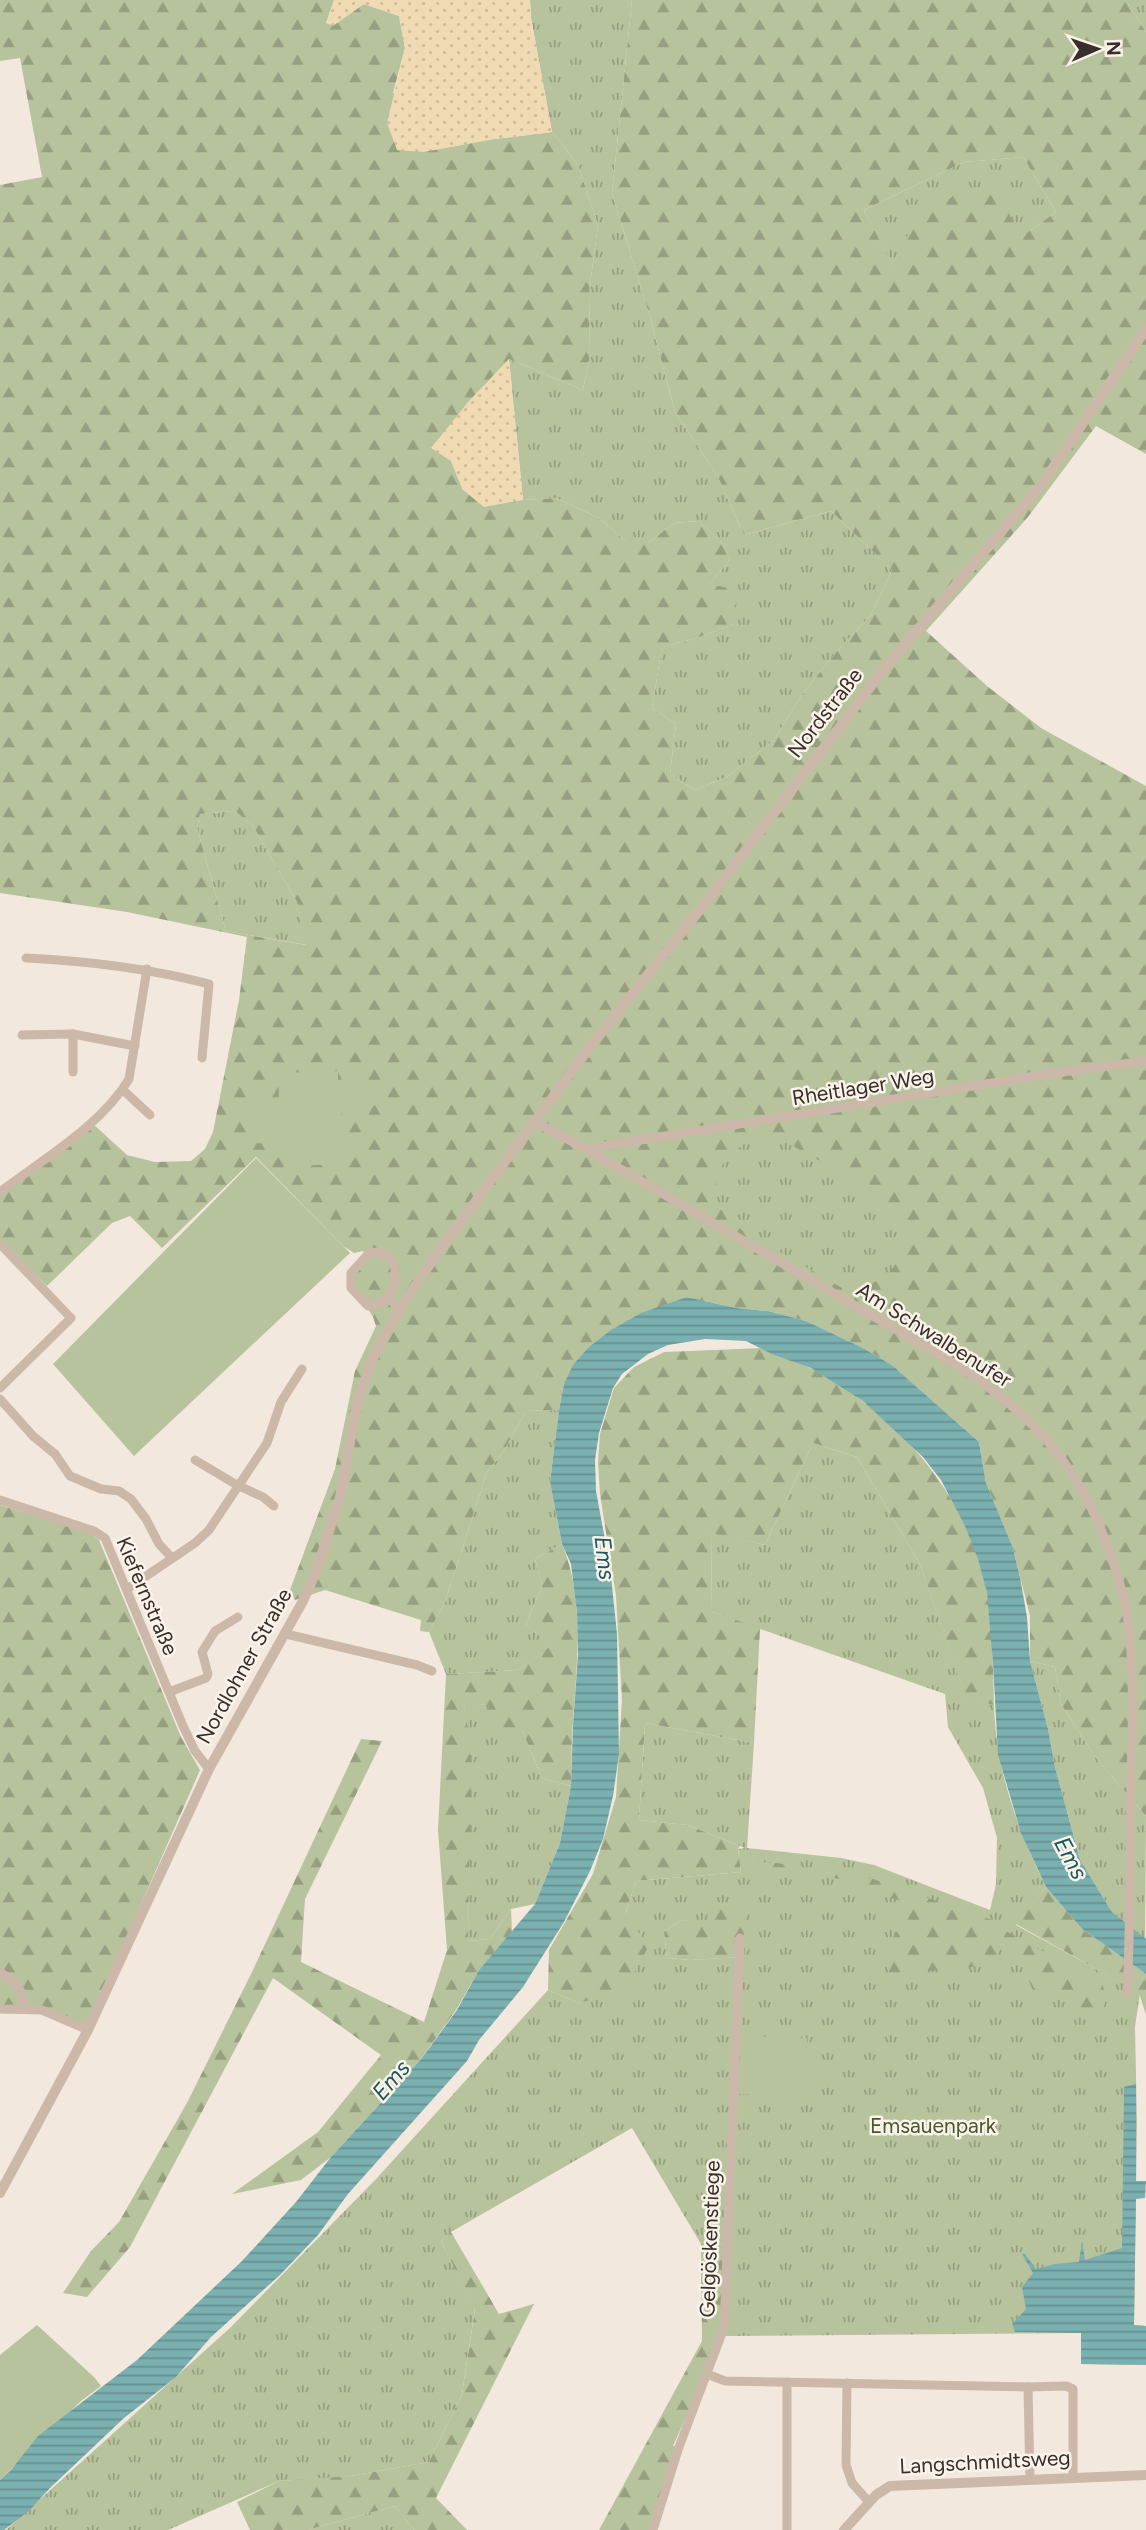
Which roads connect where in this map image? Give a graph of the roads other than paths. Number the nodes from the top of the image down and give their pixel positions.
1 (1146, 329) edge
2 (26, 958) dead end
3 (147, 969) junction
4 (73, 1034) junction
5 (22, 1035) dead end
6 (135, 1046) junction
7 (202, 1058) dead end
8 (1146, 1061) edge
9 (73, 1072) dead end
10 (122, 1090) junction
11 (150, 1115) dead end
12 (535, 1122) junction
13 (586, 1149) junction
14 (509, 1159) joint
15 (0, 1192) edge
16 (0, 1244) edge
17 (388, 1297) junction
18 (398, 1310) junction
19 (302, 1369) dead end
20 (0, 1388) edge
21 (0, 1399) edge
22 (195, 1460) dead end
23 (237, 1485) junction
24 (0, 1500) edge
25 (274, 1506) dead end
26 (172, 1558) junction
27 (127, 1589) junction
28 (238, 1617) dead end
29 (286, 1634) junction
30 (432, 1671) dead end
31 (169, 1692) junction
32 (209, 1769) junction
33 (740, 1938) dead end
34 (0, 1972) edge
35 (1128, 1994) dead end
36 (0, 2009) edge
37 (25, 2009) junction
38 (88, 2031) junction
39 (0, 2193) edge
40 (707, 2374) junction
41 (787, 2382) junction
42 (847, 2383) junction
43 (1028, 2387) junction
44 (1146, 2475) edge
45 (1073, 2477) junction
46 (1030, 2480) junction
47 (869, 2502) junction
48 (653, 2530) edge
49 (787, 2530) edge
50 (844, 2530) edge

1 - 12 street, Nordstraße
2 - 3 street
3 - 6 street
3 - 7 street
4 - 5 street
4 - 6 street
4 - 9 street
6 - 10 street
8 - 13 street, Rheitlager Weg
10 - 11 street
10 - 15 street
12 - 13 street, Am Schwalbenufer
12 - 14 street, Nordstraße
13 - 35 street, Am Schwalbenufer
14 - 18 street, Nordlohner Straße
16 - 20 street
17 - 17 street
17 - 18 street
18 - 29 street, Nordlohner Straße
19 - 23 street
21 - 26 street
22 - 23 street
23 - 25 street
23 - 26 street
24 - 27 street, Kiefernstraße
26 - 27 street
27 - 31 street, Kiefernstraße
28 - 31 street, Kiefernstraße
29 - 30 street
29 - 32 street, Nordlohner Straße
31 - 32 street, Kiefernstraße
32 - 38 street, Nordlohner Straße
33 - 40 street, Gelgöskenstiege
34 - 37 street
36 - 37 street
37 - 38 street
38 - 39 street, Nordlohner Straße
40 - 41 street
40 - 48 street, Gelgöskenstiege
41 - 42 street
41 - 49 street
42 - 43 street
42 - 47 street
43 - 45 street
43 - 46 street
44 - 45 street, Langschmidtsweg
45 - 46 street, Langschmidtsweg
46 - 47 street, Langschmidtsweg
47 - 50 street, Langschmidtsweg

